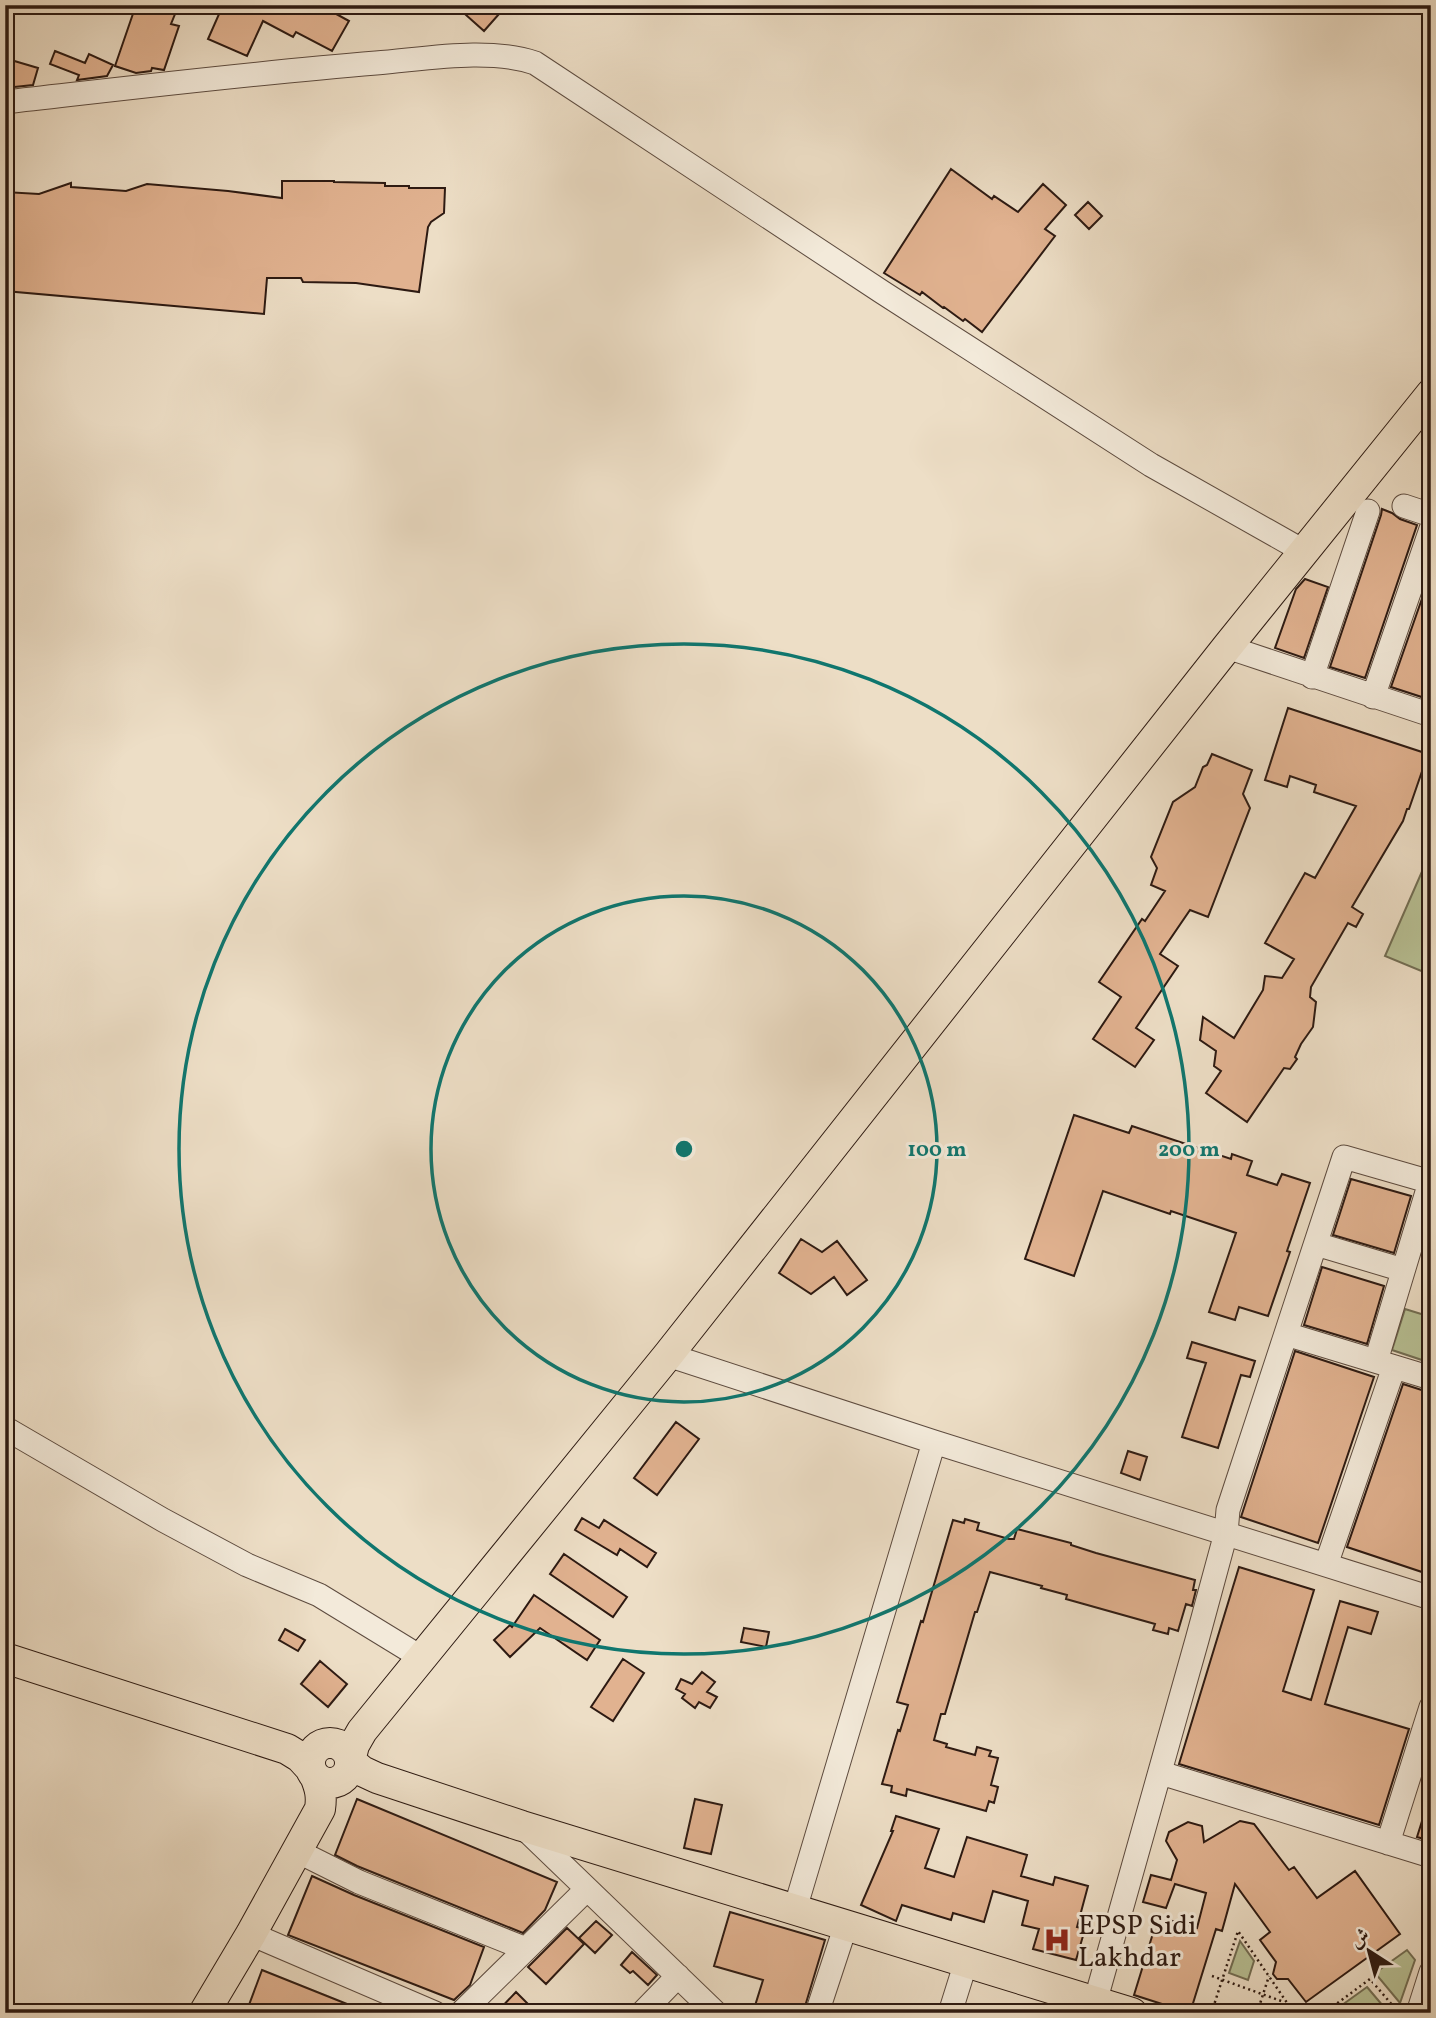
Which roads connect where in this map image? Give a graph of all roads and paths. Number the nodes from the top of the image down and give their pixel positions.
1 (5, 102) edge
2 (1431, 394) edge
3 (1404, 506) dead end
4 (1368, 511) dead end
5 (1431, 514) edge
6 (1431, 529) edge
7 (1304, 552) junction
8 (1227, 647) junction
9 (1312, 677) junction
10 (1373, 697) junction
11 (1431, 715) edge
12 (1431, 1182) edge
13 (1316, 1244) junction
14 (1404, 1270) junction
15 (1286, 1334) junction
16 (668, 1355) junction
17 (1385, 1364) junction
18 (1431, 1378) edge
19 (5, 1428) edge
20 (934, 1442) junction
21 (1226, 1533) junction
22 (1326, 1565) junction
23 (1431, 1598) edge
24 (5, 1658) edge
25 (422, 1658) junction
26 (1431, 1707) edge
27 (330, 1765) junction
28 (1161, 1773) junction
29 (522, 1826) junction
30 (1388, 1843) junction
31 (297, 1851) junction
32 (1431, 1857) edge
33 (587, 1889) junction
34 (795, 1909) junction
35 (846, 1925) junction
36 (251, 1934) junction
37 (526, 1949) junction
38 (966, 1962) junction
39 (1431, 1972) edge
40 (678, 1976) junction
41 (1212, 1976) dead end
42 (1269, 1976) junction
43 (1221, 1980) junction
44 (1263, 1994) junction
45 (1287, 2003) junction
46 (1094, 2007) edge
47 (1213, 2008) dead end
48 (204, 2013) edge
49 (435, 2013) edge
50 (460, 2013) edge
51 (642, 2013) edge
52 (716, 2013) edge
53 (817, 2013) edge
54 (950, 2013) edge
55 (1132, 2013) edge
56 (1257, 2013) edge
57 (1294, 2013) edge
58 (1324, 2013) edge
59 (1399, 2013) edge
60 (1418, 2013) edge

1 - 7 street
2 - 7 main road
3 - 5 street
4 - 9 street
6 - 10 street
7 - 8 main road
8 - 9 street
8 - 16 main road
9 - 10 street
10 - 11 street
12 - 13 street
12 - 14 street
13 - 14 street
13 - 15 street
14 - 17 street
15 - 17 street
15 - 21 street
16 - 20 street
16 - 25 main road
17 - 18 street
17 - 22 street
19 - 25 street
20 - 21 street
20 - 34 street
21 - 22 street
21 - 28 street
22 - 23 street
24 - 27 main road
25 - 27 main road
26 - 30 street
27 - 29 main road
27 - 31 main road
28 - 30 street
28 - 46 street
29 - 33 street
29 - 34 main road
30 - 32 street
31 - 36 main road
31 - 37 street
33 - 37 street
33 - 40 street
34 - 35 main road
35 - 38 main road
35 - 53 street
36 - 48 main road
36 - 49 street
37 - 50 street
38 - 46 main road
38 - 54 street
39 - 60 street
40 - 51 street
40 - 52 street
41 - 43 path
42 - 43 path
42 - 44 path
42 - 45 path
43 - 44 path
43 - 47 path
44 - 45 path
44 - 56 path
45 - 57 path
46 - 55 main road
58 - 59 path

